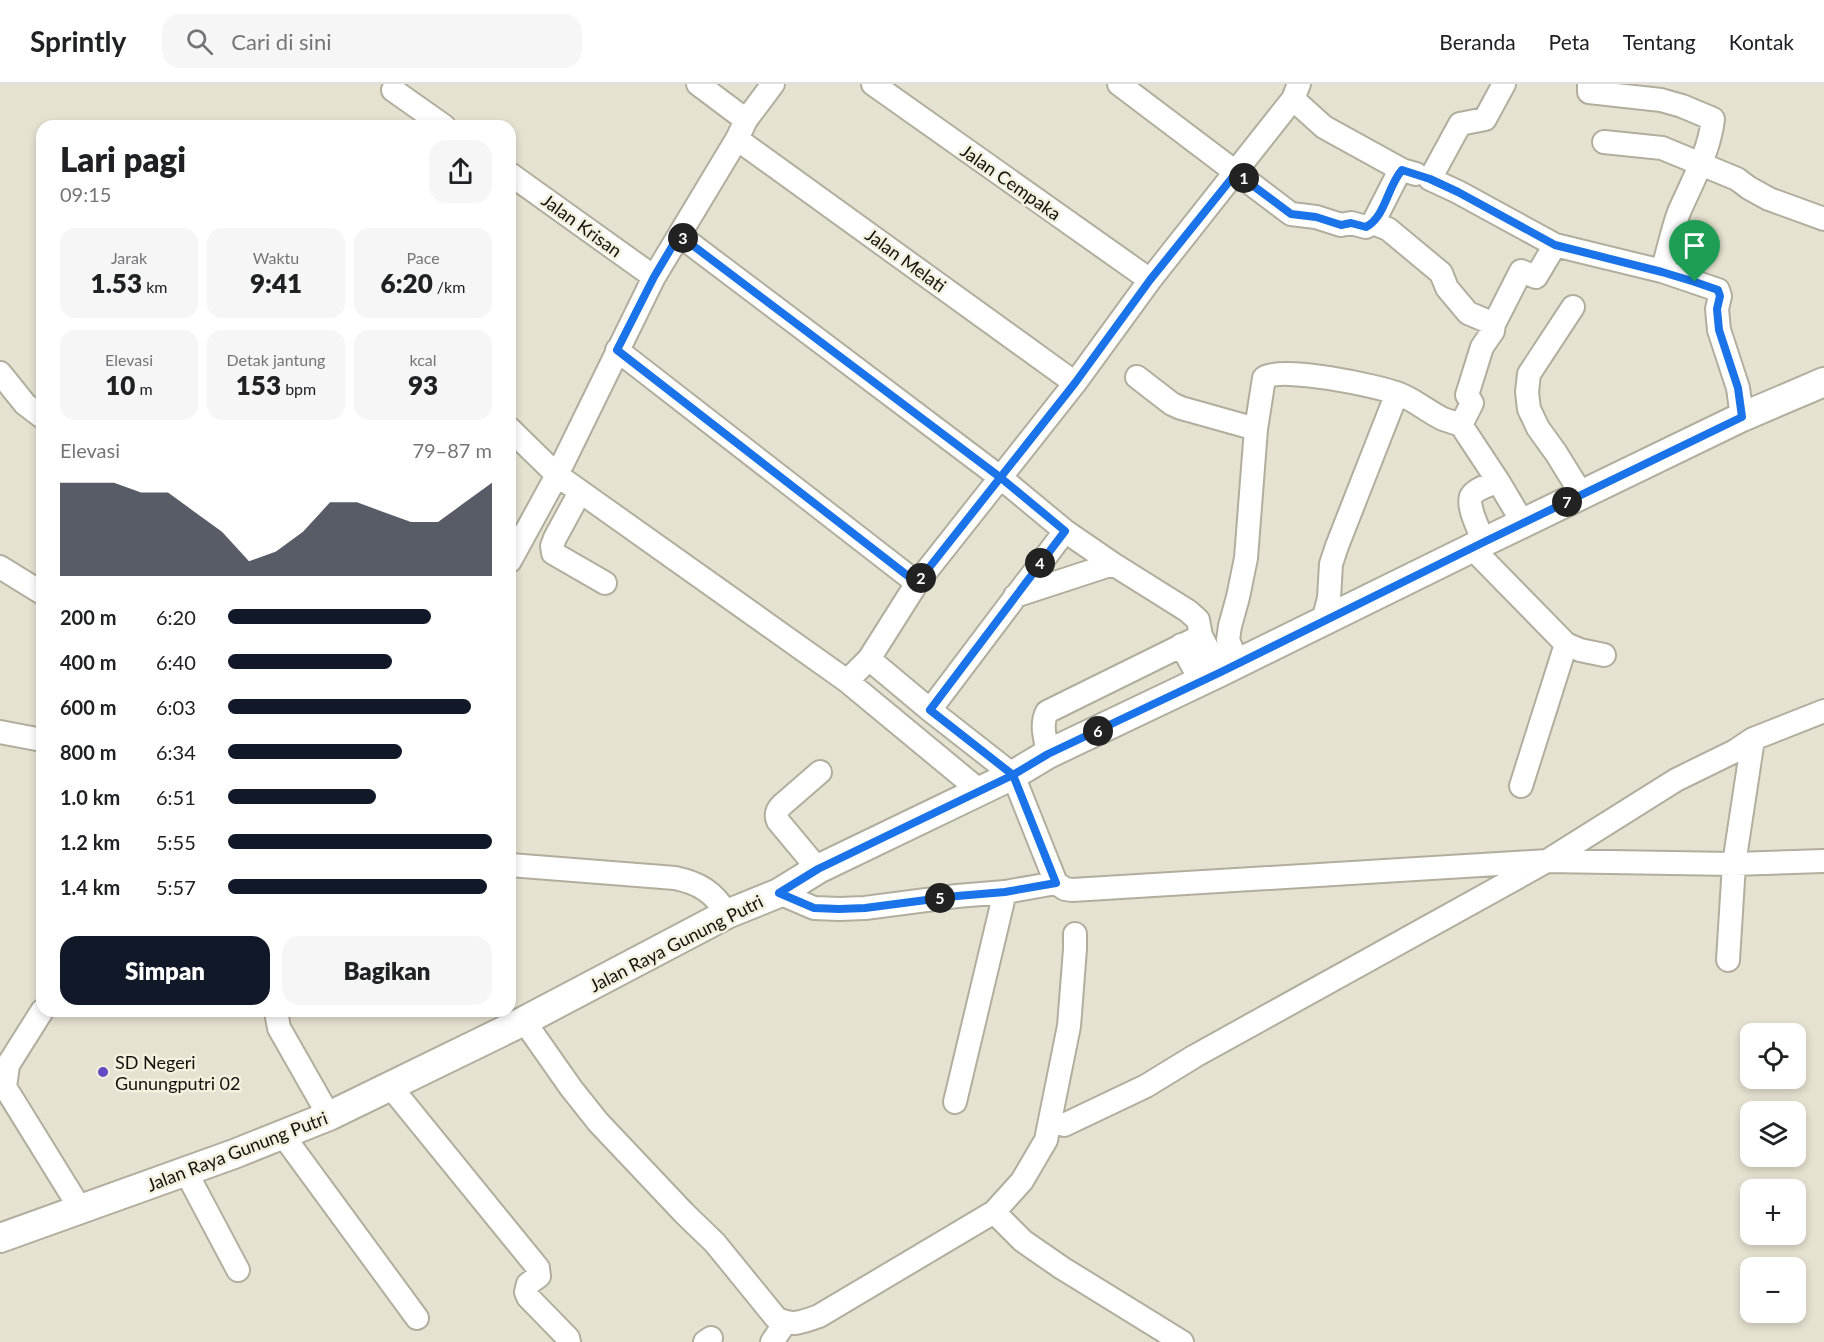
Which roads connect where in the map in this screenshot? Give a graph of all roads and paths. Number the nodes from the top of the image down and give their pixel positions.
1 (698, 84) edge
2 (773, 84) edge
3 (873, 84) edge
4 (1119, 84) edge
5 (1504, 84) edge
6 (1589, 84) edge
7 (393, 90) dead end
8 (1296, 91) edge
9 (436, 120) edge
10 (742, 130) junction
11 (1604, 142) dead end
12 (1702, 164) junction
13 (1402, 170) junction
14 (1236, 173) junction
15 (516, 178) edge
16 (1430, 179) junction
17 (1824, 219) edge
18 (1373, 223) junction
19 (679, 235) junction
20 (1555, 245) junction
21 (1662, 272) junction
22 (654, 277) junction
23 (1150, 280) junction
24 (1573, 307) dead end
25 (1494, 324) junction
26 (617, 350) junction
27 (1, 375) edge
28 (1137, 377) dead end
29 (1824, 382) edge
30 (1075, 383) junction
31 (1397, 393) junction
32 (36, 412) edge
33 (1742, 417) junction
34 (1461, 425) junction
35 (1256, 429) junction
36 (516, 435) edge
37 (557, 474) junction
38 (1001, 478) junction
39 (1498, 481) junction
40 (580, 492) junction
41 (1582, 495) junction
42 (1523, 523) junction
43 (1065, 531) junction
44 (1478, 545) junction
45 (516, 550) edge
46 (1113, 564) junction
47 (0, 567) edge
48 (605, 583) dead end
49 (917, 583) junction
50 (36, 589) edge
51 (1015, 596) junction
52 (1323, 621) junction
53 (1191, 640) junction
54 (1566, 644) junction
55 (1604, 655) dead end
56 (869, 659) junction
57 (1220, 673) junction
58 (848, 681) junction
59 (930, 710) junction
60 (1824, 711) edge
61 (0, 732) edge
62 (1753, 739) junction
63 (36, 740) edge
64 (1048, 754) junction
65 (820, 772) dead end
66 (1013, 775) junction
67 (1521, 786) dead end
68 (980, 791) junction
69 (1547, 861) junction
70 (1824, 861) edge
71 (1734, 864) junction
72 (516, 865) edge
73 (818, 869) junction
74 (1056, 883) junction
75 (1005, 892) junction
76 (779, 893) junction
77 (727, 914) junction
78 (1074, 934) dead end
79 (1728, 960) dead end
80 (38, 1017) edge
81 (277, 1017) edge
82 (524, 1021) junction
83 (390, 1086) junction
84 (956, 1102) dead end
85 (329, 1116) junction
86 (1064, 1125) dead end
87 (282, 1134) junction
88 (186, 1172) junction
89 (81, 1210) junction
90 (994, 1212) junction
91 (0, 1238) edge
92 (238, 1270) dead end
93 (417, 1318) dead end
94 (785, 1323) junction
95 (569, 1342) edge
96 (772, 1342) edge
97 (1182, 1342) edge

1 - 10 street, Jalan Melati
2 - 10 street
3 - 23 street, Jalan Cempaka
4 - 14 street
5 - 16 street
6 - 12 street
7 - 9 street
8 - 13 street
8 - 14 street
10 - 19 street
10 - 30 street, Jalan Melati
11 - 12 street
12 - 17 street
12 - 21 street
13 - 16 street
13 - 18 street
14 - 18 street
14 - 23 street
15 - 22 street, Jalan Krisan
16 - 20 street
18 - 25 street
19 - 22 street
19 - 38 street
20 - 21 street
20 - 25 street
21 - 33 street
22 - 26 street
23 - 30 street
24 - 41 street
25 - 34 street
26 - 37 street
26 - 49 street
27 - 32 street
28 - 35 street
29 - 33 main road, Jalan Raya Gunung Putri
30 - 38 street
31 - 34 street
31 - 35 street
31 - 52 street
33 - 41 main road, Jalan Raya Gunung Putri
34 - 39 street
35 - 57 street
36 - 37 street
37 - 40 street
37 - 45 street
38 - 43 street
38 - 49 street
39 - 42 street
39 - 44 street
40 - 48 street
40 - 58 street
41 - 42 main road, Jalan Raya Gunung Putri
42 - 44 main road, Jalan Raya Gunung Putri
43 - 46 street
43 - 51 street
44 - 52 main road, Jalan Raya Gunung Putri
44 - 54 street
46 - 51 street
46 - 53 street
47 - 50 street
49 - 56 street
51 - 59 street
52 - 57 main road, Jalan Raya Gunung Putri
53 - 57 street
53 - 64 street
54 - 55 street
54 - 67 street
56 - 58 street
56 - 59 street
57 - 64 main road, Jalan Raya Gunung Putri
58 - 68 street
59 - 66 street
60 - 62 street
61 - 63 street
62 - 69 street
62 - 71 street
64 - 66 main road, Jalan Raya Gunung Putri
65 - 73 street
66 - 68 main road, Jalan Raya Gunung Putri
66 - 74 street
68 - 73 main road, Jalan Raya Gunung Putri
69 - 71 street
69 - 74 street
69 - 86 street
70 - 71 street
71 - 79 street
72 - 77 street
73 - 76 main road, Jalan Raya Gunung Putri
74 - 75 street
75 - 76 street
75 - 84 street
76 - 77 main road, Jalan Raya Gunung Putri
77 - 82 main road, Jalan Raya Gunung Putri
78 - 90 street
80 - 89 street
81 - 85 street
82 - 83 main road, Jalan Raya Gunung Putri
82 - 94 street
83 - 85 main road, Jalan Raya Gunung Putri
83 - 95 street
85 - 87 main road, Jalan Raya Gunung Putri
87 - 88 main road, Jalan Raya Gunung Putri
87 - 93 street
88 - 89 main road, Jalan Raya Gunung Putri
88 - 92 street
89 - 91 main road, Jalan Raya Gunung Putri
90 - 94 street
90 - 97 street
94 - 96 street

